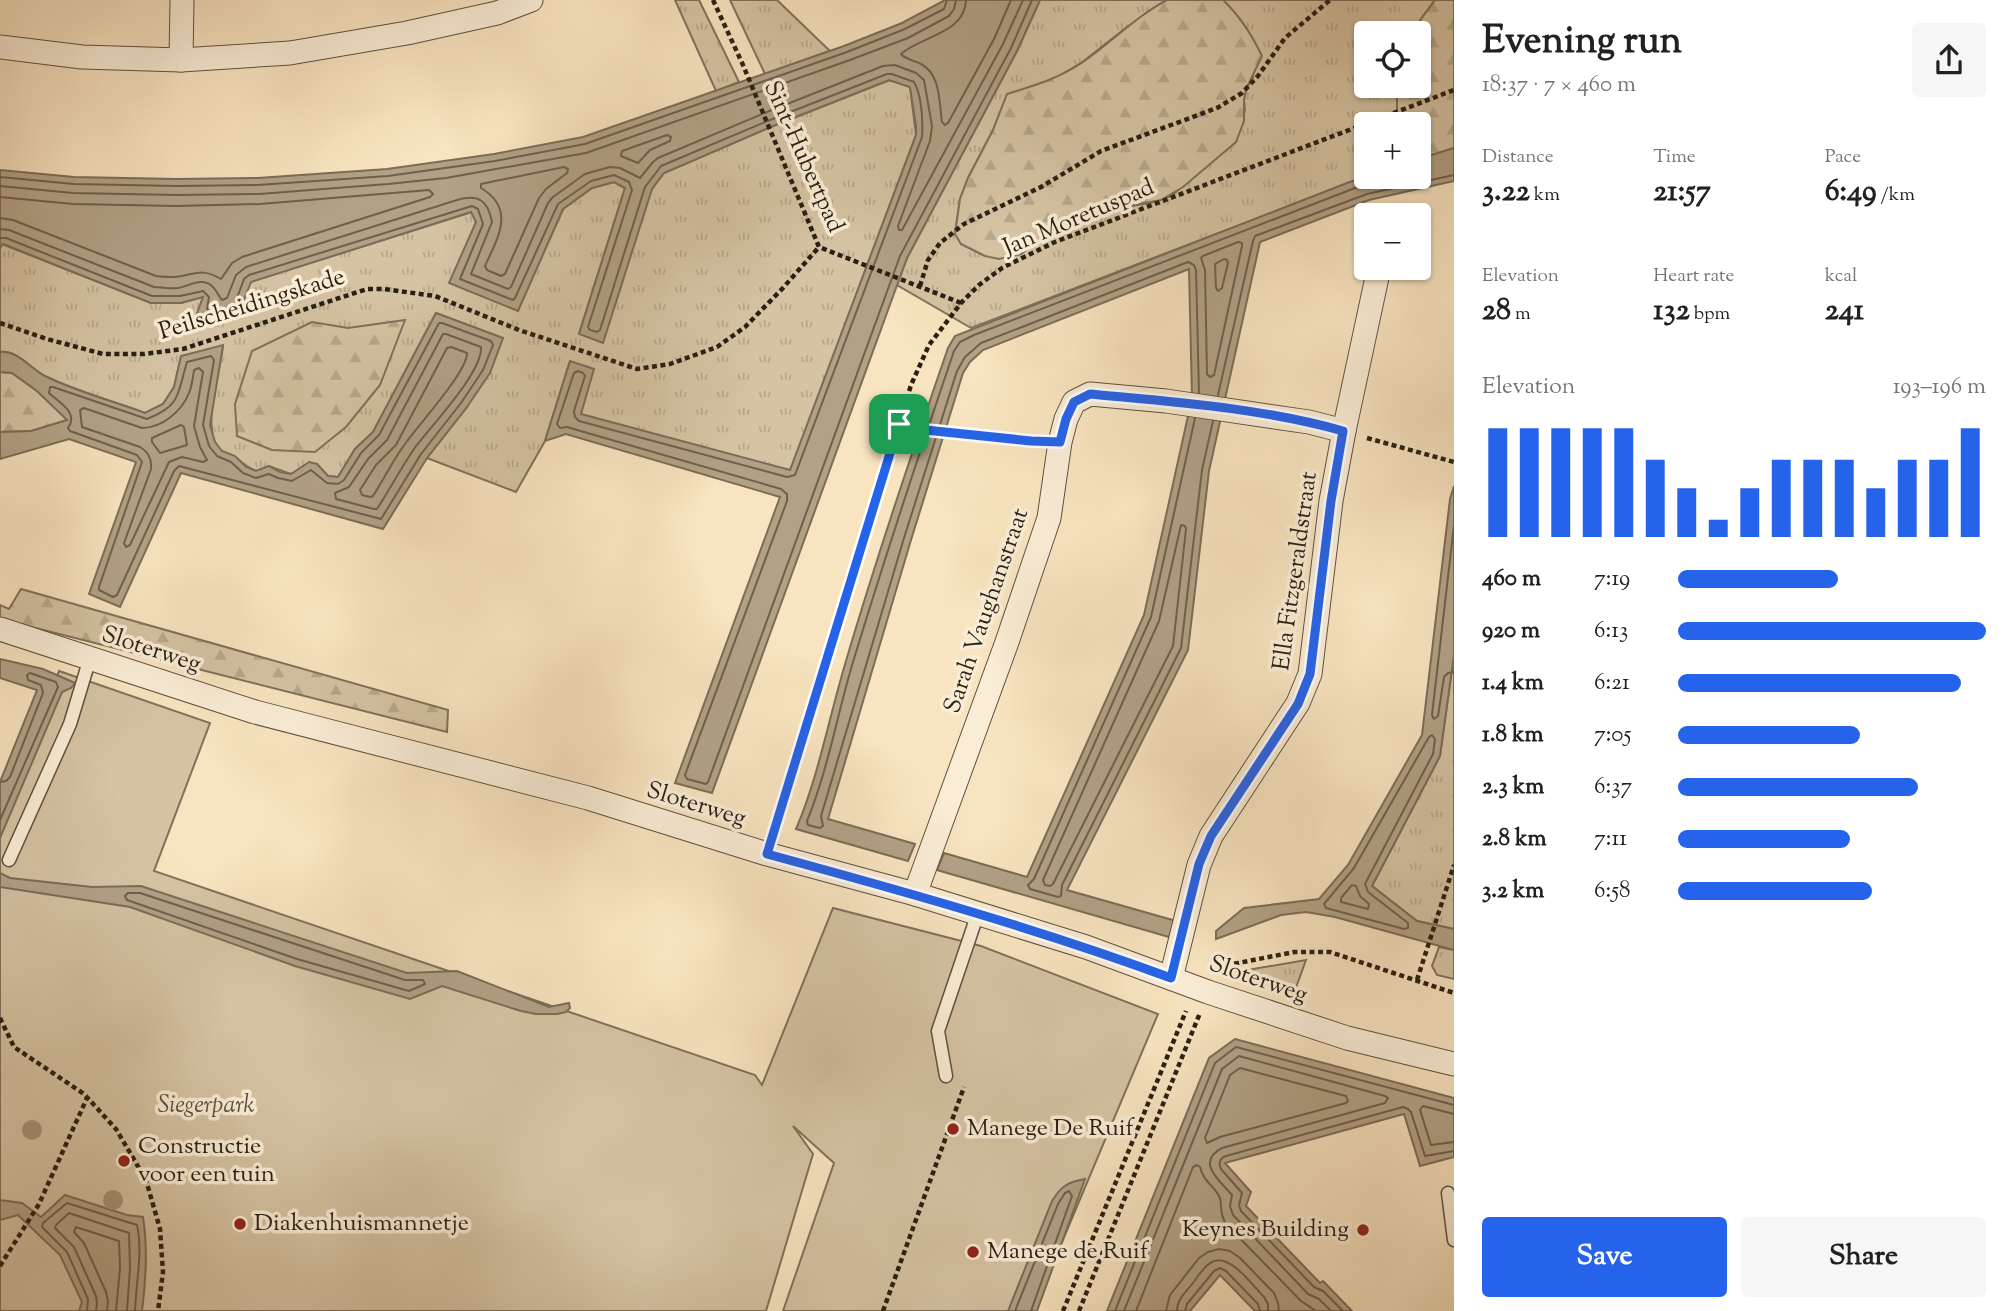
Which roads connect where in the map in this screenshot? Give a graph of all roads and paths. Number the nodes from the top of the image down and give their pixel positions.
1 (181, 0) edge
2 (531, 0) edge
3 (713, 0) edge
4 (1330, 0) edge
5 (495, 6) edge
6 (0, 47) edge
7 (181, 60) junction
8 (1454, 90) edge
9 (819, 247) junction
10 (1376, 280) edge
11 (920, 286) junction
12 (961, 303) junction
13 (0, 323) edge
14 (899, 424) junction
15 (1343, 431) junction
16 (1060, 442) junction
17 (1454, 462) edge
18 (0, 629) edge
19 (90, 658) junction
20 (767, 854) junction
21 (9, 860) dead end
22 (1454, 865) edge
23 (915, 894) junction
24 (978, 914) junction
25 (1171, 978) junction
26 (1417, 980) junction
27 (1202, 990) junction
28 (1454, 993) edge
29 (0, 1018) edge
30 (1454, 1064) edge
31 (946, 1076) joint
32 (87, 1098) junction
33 (1448, 1193) dead end
34 (1454, 1240) edge
35 (0, 1266) edge
36 (158, 1311) edge
37 (883, 1311) edge
38 (1063, 1311) edge
39 (1079, 1311) edge

1 - 7 street
2 - 5 street
3 - 9 path, Sint-Hubertpad
4 - 11 path
5 - 7 street
6 - 7 street
8 - 12 path, Jan Moretuspad
9 - 11 path, Sint-Hubertpad
9 - 13 path, Peilscheidingskade
10 - 15 street, Ella Fitzgeraldstraat
11 - 12 path, Sint-Hubertpad
12 - 14 path, Jan Moretuspad
14 - 16 path
14 - 20 path, Jan Moretuspad
15 - 16 street, Sarah Vaughanstraat
15 - 17 path
15 - 25 street, Ella Fitzgeraldstraat
16 - 23 street, Sarah Vaughanstraat
18 - 19 street, Sloterweg
19 - 20 street, Sloterweg
19 - 21 lane
20 - 23 street, Sloterweg
22 - 26 path
23 - 24 street, Sloterweg
24 - 25 street, Sloterweg
24 - 31 lane
25 - 27 street, Sloterweg
26 - 27 path
26 - 28 path
27 - 30 street, Sloterweg
27 - 38 path
27 - 39 path
29 - 32 path
31 - 37 path
32 - 35 path
32 - 36 path
33 - 34 lane

